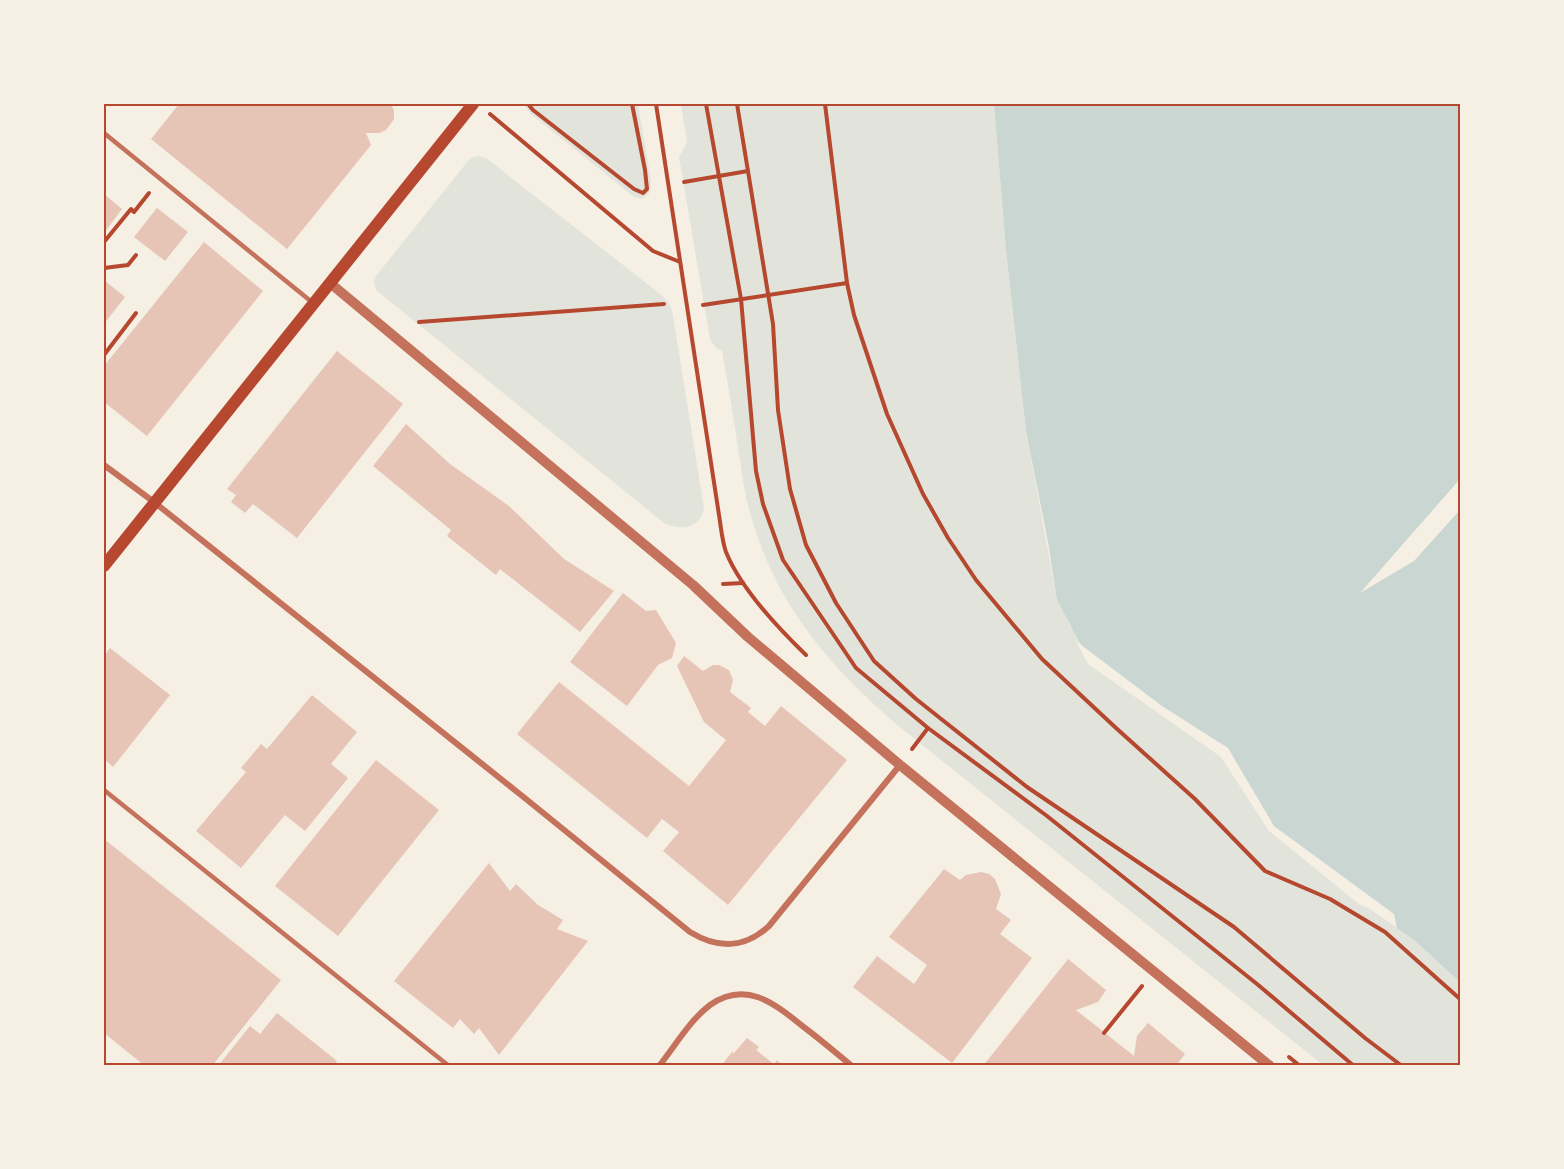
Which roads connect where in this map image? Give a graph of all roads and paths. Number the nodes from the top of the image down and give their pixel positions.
1 (528, 104) edge
2 (632, 104) edge
3 (656, 104) edge
4 (706, 104) edge
5 (737, 104) edge
6 (825, 104) edge
7 (478, 106) edge
8 (104, 133) edge
9 (748, 171) junction
10 (718, 176) junction
11 (684, 182) dead end
12 (145, 199) dead end
13 (104, 242) edge
14 (136, 255) dead end
15 (680, 262) junction
16 (104, 268) edge
17 (330, 283) junction
18 (847, 283) junction
19 (768, 295) junction
20 (741, 299) junction
21 (313, 303) junction
22 (664, 304) dead end
23 (704, 305) dead end
24 (136, 313) dead end
25 (419, 322) dead end
26 (104, 355) edge
27 (104, 465) edge
28 (154, 502) junction
29 (104, 566) edge
30 (809, 658) dead end
31 (903, 746) dead end
32 (918, 758) dead end
33 (900, 765) junction
34 (104, 790) edge
35 (1137, 993) dead end
36 (1461, 999) edge
37 (1104, 1033) dead end
38 (1282, 1051) dead end
39 (449, 1065) edge
40 (659, 1065) edge
41 (852, 1065) edge
42 (1270, 1065) edge
43 (1300, 1065) edge
44 (1354, 1065) edge
45 (1402, 1065) edge

1 - 2 path
3 - 15 path
4 - 10 path
5 - 9 path
6 - 18 path
7 - 15 path
7 - 17 main road
8 - 21 lane
9 - 10 path
9 - 19 path
10 - 11 path
10 - 20 path
12 - 13 path
14 - 16 path
15 - 30 path
17 - 21 main road
17 - 33 street
18 - 19 path
18 - 36 path
19 - 20 path
19 - 45 path
20 - 23 path
20 - 44 path
21 - 28 main road
22 - 25 path
24 - 26 path
27 - 28 street
28 - 29 main road
28 - 33 street
31 - 32 path
33 - 42 street
34 - 39 lane
35 - 37 path
38 - 43 path
40 - 41 street

